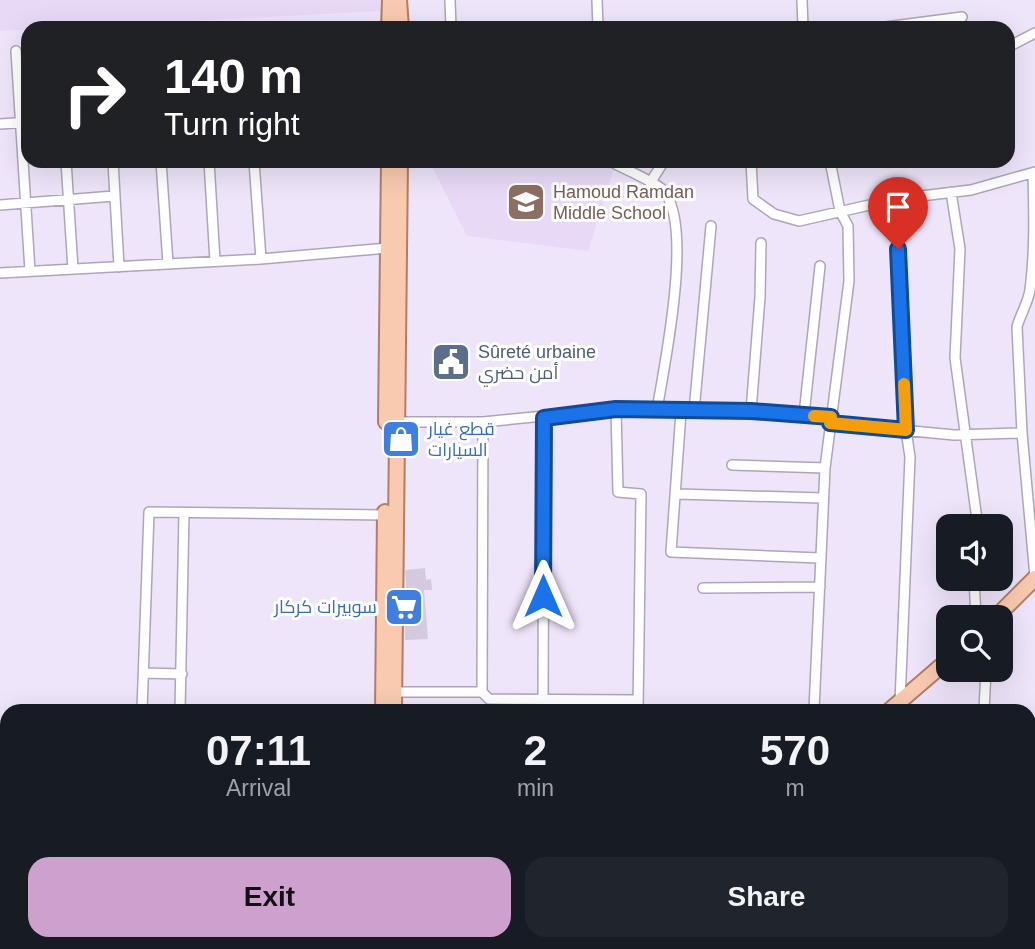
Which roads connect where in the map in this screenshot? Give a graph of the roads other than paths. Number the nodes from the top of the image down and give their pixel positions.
1 (390, 0) edge
2 (399, 0) edge
3 (450, 0) edge
4 (597, 0) edge
5 (802, 0) edge
6 (962, 17) dead end
7 (389, 21) edge
8 (400, 21) edge
9 (451, 21) edge
10 (598, 21) edge
11 (800, 21) edge
12 (931, 21) edge
13 (1035, 33) edge
14 (1015, 43) edge
15 (16, 51) dead end
16 (21, 102) edge
17 (21, 123) edge
18 (0, 124) edge
19 (24, 168) edge
20 (67, 168) edge
21 (113, 168) edge
22 (161, 168) edge
23 (209, 168) edge
24 (254, 168) edge
25 (388, 168) edge
26 (400, 168) edge
27 (623, 168) edge
28 (660, 168) edge
29 (751, 168) edge
30 (831, 168) edge
31 (1034, 173) edge
32 (650, 183) junction
33 (951, 192) junction
34 (114, 196) junction
35 (896, 199) junction
36 (69, 200) junction
37 (25, 203) junction
38 (0, 205) edge
39 (840, 211) junction
40 (711, 226) dead end
41 (761, 243) dead end
42 (388, 248) junction
43 (261, 259) junction
44 (215, 261) junction
45 (168, 264) junction
46 (820, 266) dead end
47 (119, 267) junction
48 (73, 269) junction
49 (30, 271) junction
50 (0, 273) edge
51 (616, 409) junction
52 (657, 410) junction
53 (694, 411) junction
54 (751, 411) junction
55 (681, 412) junction
56 (804, 415) junction
57 (544, 418) junction
58 (831, 420) junction
59 (391, 422) junction
60 (483, 422) junction
61 (906, 430) junction
62 (1022, 433) junction
63 (967, 434) junction
64 (733, 465) dead end
65 (825, 468) junction
66 (677, 494) junction
67 (823, 498) junction
68 (184, 513) junction
69 (976, 514) edge
70 (385, 515) junction
71 (820, 558) junction
72 (1035, 578) edge
73 (820, 587) junction
74 (703, 588) dead end
75 (1008, 605) edge
76 (936, 670) edge
77 (144, 673) junction
78 (182, 674) junction
79 (985, 682) edge
80 (394, 692) junction
81 (482, 692) junction
82 (543, 698) junction
83 (638, 700) junction
84 (142, 704) edge
85 (180, 704) edge
86 (383, 704) edge
87 (394, 704) edge
88 (543, 704) edge
89 (638, 704) edge
90 (814, 704) edge
91 (895, 704) edge
92 (897, 704) edge
93 (984, 704) edge

1 - 7 main road
2 - 8 main road
3 - 9 street
4 - 10 street
5 - 11 street
6 - 12 street
13 - 14 street
15 - 16 street
17 - 18 street
19 - 37 street
20 - 36 street
21 - 34 street
22 - 45 street
23 - 44 street
24 - 43 street
25 - 42 main road
26 - 59 main road
27 - 32 street
28 - 32 street
29 - 39 street
30 - 39 street
31 - 33 street
31 - 62 street
32 - 52 street
33 - 35 street
33 - 63 street
34 - 36 street
34 - 47 street
35 - 39 street
35 - 61 street
36 - 37 street
36 - 48 street
37 - 38 street
37 - 49 street
39 - 58 street
40 - 53 street
41 - 54 street
42 - 43 street
42 - 59 main road
43 - 44 street
44 - 45 street
45 - 47 street
46 - 56 street
47 - 48 street
48 - 49 street
49 - 50 street
51 - 52 street
51 - 57 street
51 - 83 street
52 - 55 street
53 - 54 street
53 - 55 street
54 - 56 street
55 - 66 street
56 - 58 street
57 - 60 street
57 - 82 street
58 - 61 street
58 - 65 street
59 - 60 street
59 - 70 main road
59 - 80 main road
60 - 81 street
61 - 63 street
61 - 91 street
62 - 63 street
62 - 72 street
63 - 69 street
64 - 65 street
65 - 67 street
66 - 67 street
66 - 71 street
67 - 71 street
68 - 70 street
68 - 77 street
68 - 78 street
70 - 86 main road
71 - 73 street
72 - 75 main road
73 - 74 street
73 - 90 street
76 - 92 main road
77 - 78 street
77 - 84 street
78 - 85 street
79 - 93 street
80 - 81 street
80 - 87 main road
81 - 82 street
82 - 83 street
82 - 88 street
83 - 89 street

